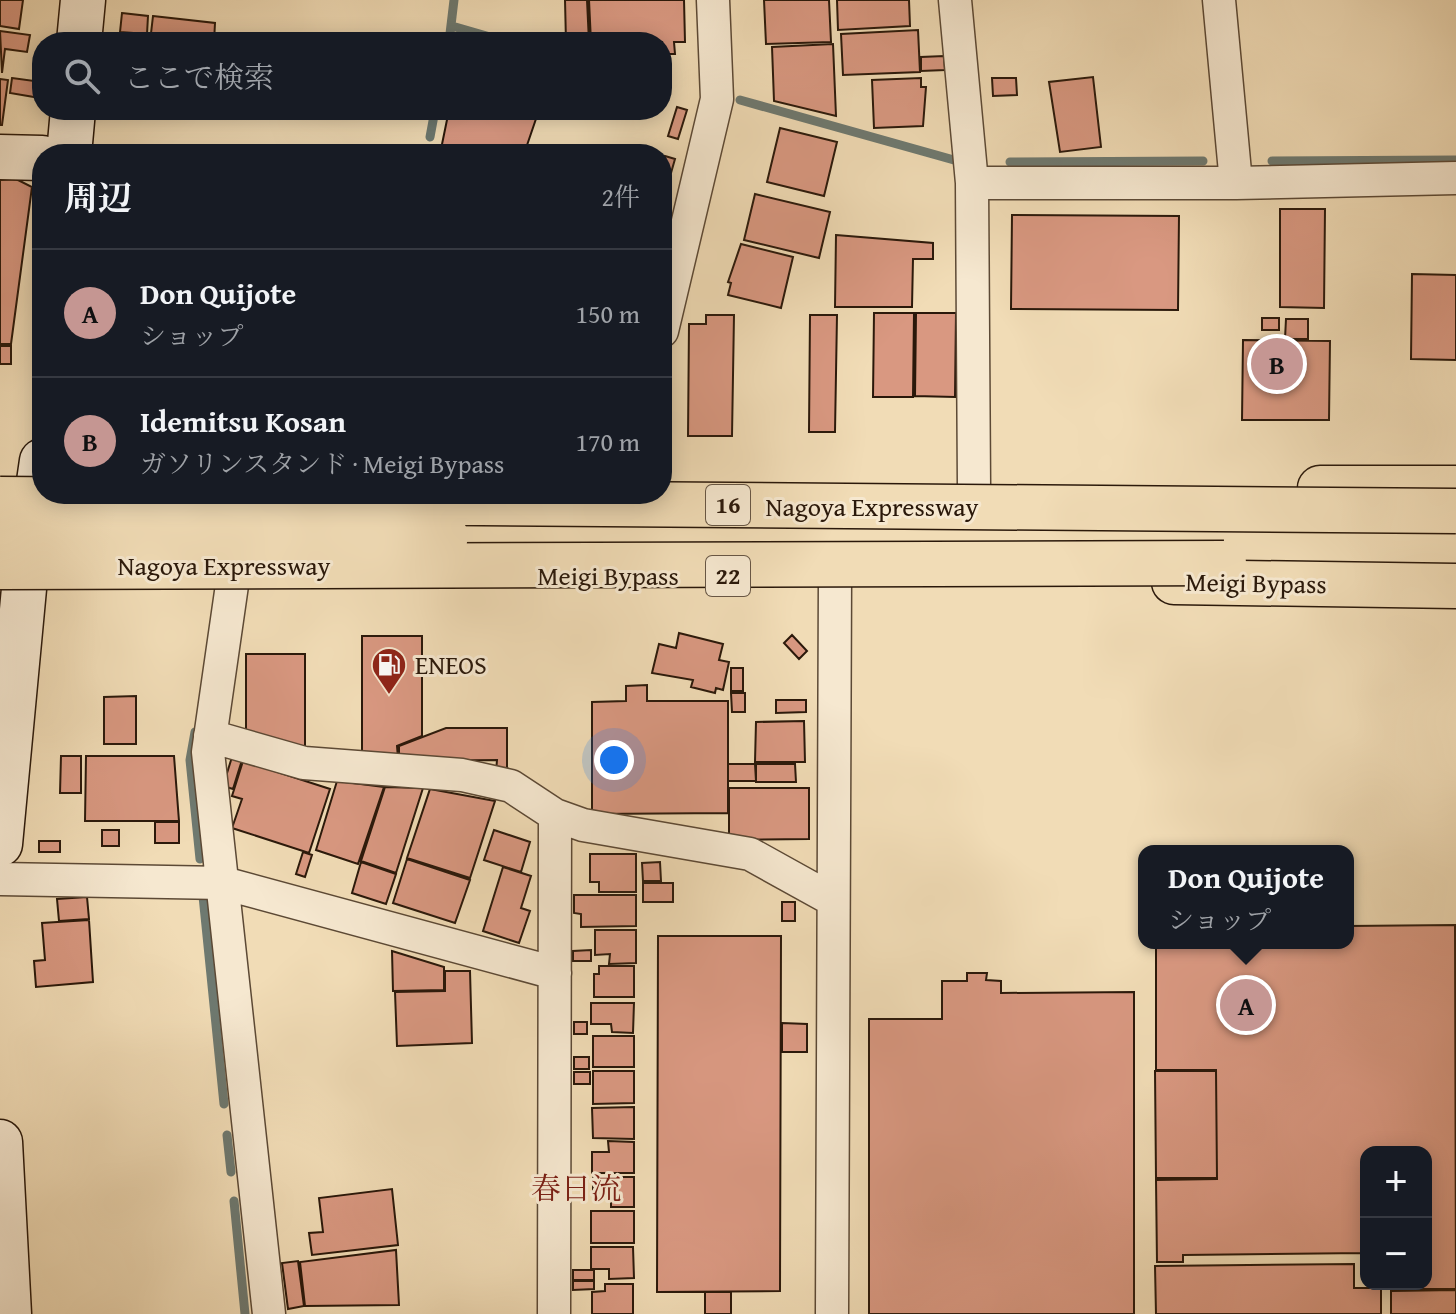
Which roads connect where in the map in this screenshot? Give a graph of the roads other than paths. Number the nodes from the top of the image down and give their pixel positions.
1 (83, 0) edge
2 (713, 0) edge
3 (955, 0) edge
4 (1219, 0) edge
5 (80, 32) edge
6 (72, 120) edge
7 (70, 144) edge
8 (0, 157) edge
9 (32, 158) edge
10 (1456, 178) edge
11 (972, 183) junction
12 (1236, 183) junction
13 (672, 289) edge
14 (31, 476) edge
15 (672, 485) edge
16 (974, 488) junction
17 (1456, 488) edge
18 (0, 499) edge
19 (32, 499) edge
20 (607, 504) edge
21 (1456, 511) edge
22 (0, 532) edge
23 (1456, 560) edge
24 (1130, 564) junction
25 (8, 575) edge
26 (835, 576) junction
27 (233, 578) junction
28 (1456, 586) edge
29 (210, 736) junction
30 (555, 815) junction
31 (0, 844) edge
32 (0, 879) edge
33 (223, 883) junction
34 (833, 900) junction
35 (555, 973) junction
36 (0, 1142) edge
37 (9, 1314) edge
38 (269, 1314) edge
39 (554, 1314) edge
40 (832, 1314) edge

1 - 5 street
2 - 13 street
3 - 11 street
4 - 12 street
6 - 7 street
8 - 9 street
10 - 12 street
11 - 12 street
11 - 16 street
14 - 25 street
15 - 16 highway
16 - 17 highway
18 - 19 highway, Nagoya Expressway / 16, bridge
20 - 21 highway, Nagoya Expressway / 16, bridge
22 - 24 highway, bridge
23 - 24 highway, Nagoya Expressway, bridge
24 - 25 highway, Nagoya Expressway, bridge
25 - 27 highway, Meigi Bypass / 22
25 - 31 street
26 - 27 highway, Meigi Bypass / 22
26 - 28 highway, Meigi Bypass / 22
26 - 34 street
27 - 29 street
29 - 30 street
29 - 33 street
30 - 34 street
30 - 35 street
32 - 33 street
33 - 35 street
33 - 38 street
34 - 40 street
35 - 39 street
36 - 37 street

